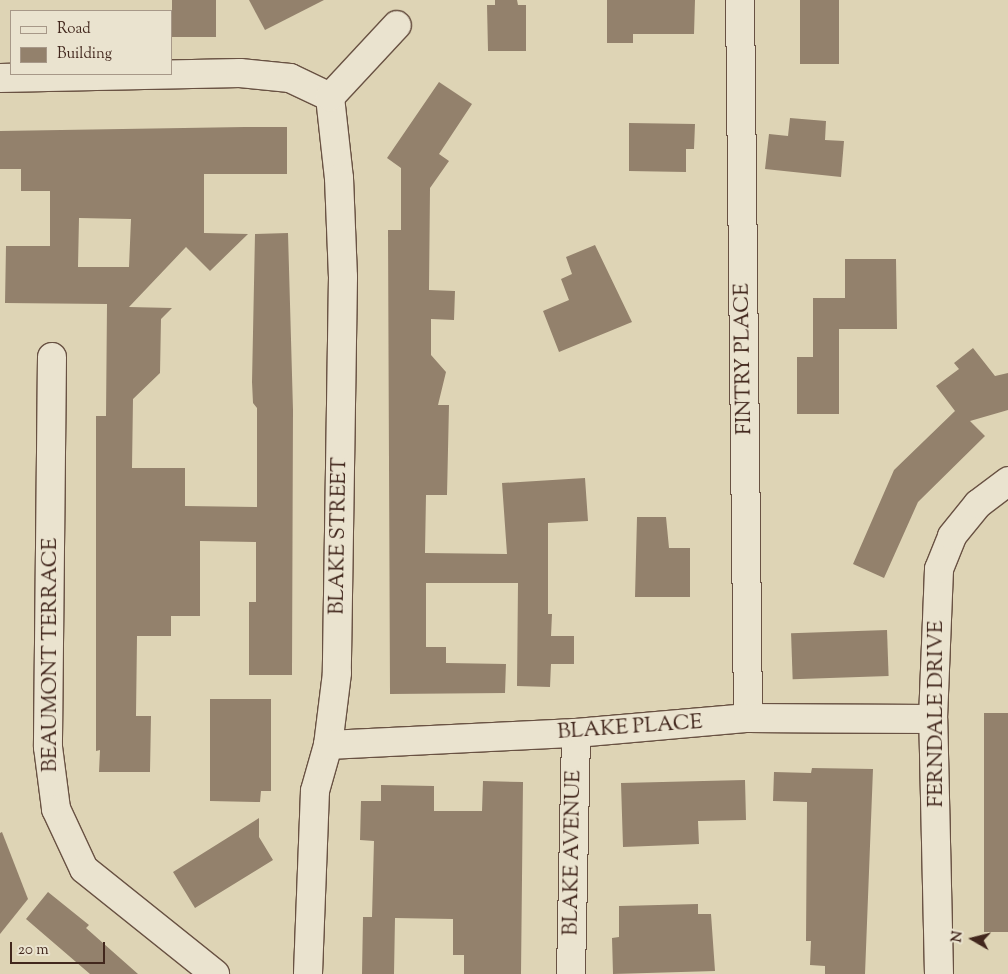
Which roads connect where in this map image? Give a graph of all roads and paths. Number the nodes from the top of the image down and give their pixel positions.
1 (740, 0) edge
2 (397, 25) dead end
3 (172, 74) edge
4 (144, 75) edge
5 (0, 78) edge
6 (330, 96) junction
7 (52, 357) dead end
8 (1008, 481) edge
9 (748, 718) junction
10 (933, 719) junction
11 (576, 732) junction
12 (328, 744) junction
13 (215, 974) edge
14 (308, 974) edge
15 (571, 974) edge
16 (939, 974) edge

1 - 9 street, FINTRY PLACE
2 - 6 street
3 - 6 street
4 - 5 street
6 - 12 street, BLAKE STREET
7 - 13 street, BEAUMONT TERRACE
8 - 10 street, FERNDALE DRIVE
9 - 10 street, BLAKE PLACE
9 - 11 street, BLAKE PLACE
10 - 16 street, FERNDALE DRIVE
11 - 12 street, BLAKE PLACE
11 - 15 street, BLAKE AVENUE
12 - 14 street, BLAKE STREET

